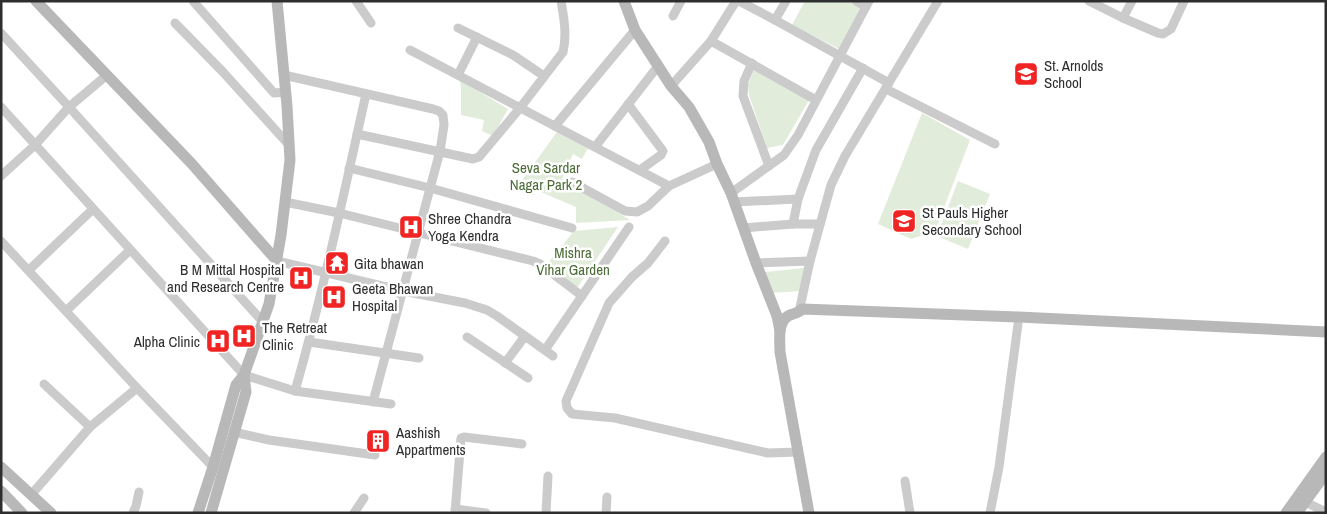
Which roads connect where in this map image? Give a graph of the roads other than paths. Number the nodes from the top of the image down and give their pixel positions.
1 (36, 1) edge
2 (193, 1) edge
3 (277, 1) edge
4 (356, 1) edge
5 (560, 1) edge
6 (624, 1) edge
7 (681, 1) edge
8 (737, 1) edge
9 (786, 1) edge
10 (856, 1) edge
11 (938, 1) edge
12 (1089, 1) edge
13 (1132, 1) edge
14 (1184, 1) edge
15 (867, 4) edge
16 (673, 16) dead end
17 (1123, 18) junction
18 (775, 20) junction
19 (175, 23) dead end
20 (371, 23) dead end
21 (458, 28) dead end
22 (635, 30) junction
23 (1, 33) edge
24 (476, 37) junction
25 (712, 40) junction
26 (410, 50) dead end
27 (839, 56) junction
28 (752, 63) junction
29 (658, 66) junction
30 (862, 68) junction
31 (107, 75) junction
32 (458, 75) junction
33 (284, 76) junction
34 (544, 76) junction
35 (671, 86) junction
36 (888, 86) junction
37 (286, 92) junction
38 (366, 94) junction
39 (816, 100) junction
40 (628, 104) junction
41 (1, 107) edge
42 (69, 107) junction
43 (520, 108) junction
44 (555, 126) junction
45 (357, 134) junction
46 (995, 144) dead end
47 (35, 145) junction
48 (289, 146) junction
49 (595, 147) junction
50 (440, 151) junction
51 (717, 164) junction
52 (769, 166) junction
53 (349, 168) junction
54 (640, 170) junction
55 (1, 176) edge
56 (572, 182) dead end
57 (669, 186) junction
58 (430, 188) junction
59 (732, 198) junction
60 (798, 199) junction
61 (285, 202) junction
62 (93, 209) junction
63 (339, 213) junction
64 (793, 224) junction
65 (820, 224) junction
66 (629, 227) dead end
67 (572, 228) dead end
68 (743, 228) junction
69 (418, 232) junction
70 (1, 241) edge
71 (665, 241) dead end
72 (130, 250) junction
73 (276, 261) junction
74 (810, 261) junction
75 (756, 263) junction
76 (28, 270) junction
77 (326, 272) junction
78 (403, 291) junction
79 (582, 296) junction
80 (66, 311) junction
81 (799, 312) junction
82 (263, 322) junction
83 (1018, 324) junction
84 (1087, 324) junction
85 (780, 332) junction
86 (1326, 332) edge
87 (524, 336) junction
88 (466, 338) dead end
89 (1326, 339) edge
90 (309, 342) junction
91 (386, 354) junction
92 (419, 358) dead end
93 (505, 363) junction
94 (244, 375) junction
95 (528, 378) dead end
96 (44, 384) dead end
97 (137, 388) junction
98 (295, 391) junction
99 (373, 402) junction
100 (391, 404) dead end
101 (90, 427) junction
102 (234, 432) junction
103 (522, 444) dead end
104 (798, 452) junction
105 (374, 455) dead end
106 (1326, 457) edge
107 (1, 467) edge
108 (213, 467) junction
109 (1326, 473) edge
110 (548, 476) dead end
111 (905, 481) dead end
112 (1, 491) edge
113 (139, 492) dead end
114 (31, 495) junction
115 (607, 496) dead end
116 (364, 498) dead end
117 (1301, 500) junction
118 (455, 511) edge
119 (1326, 512) edge
120 (22, 513) edge
121 (51, 513) edge
122 (133, 513) edge
123 (198, 513) edge
124 (211, 513) edge
125 (354, 513) edge
126 (486, 513) edge
127 (546, 513) edge
128 (606, 513) edge
129 (808, 513) edge
130 (910, 513) edge
131 (990, 513) edge
132 (1286, 513) edge
133 (1297, 513) edge

1 - 31 street
2 - 37 street
3 - 33 street
4 - 20 street
5 - 34 street
6 - 22 street
7 - 16 street
8 - 18 street
8 - 25 street
9 - 18 street
10 - 15 street
11 - 36 street
12 - 17 street
13 - 17 street
14 - 17 street
15 - 27 street
18 - 27 street
19 - 48 street
21 - 24 street
22 - 29 street
22 - 44 street
23 - 42 street
24 - 32 street
24 - 34 street
25 - 28 street
25 - 35 street
26 - 32 street
27 - 30 street
27 - 39 street
28 - 39 street
28 - 52 street
29 - 35 street
29 - 40 street
30 - 36 street
30 - 60 street
31 - 42 street
31 - 73 street
32 - 43 street
33 - 37 street
33 - 38 street
34 - 43 street
35 - 51 street
36 - 46 street
36 - 65 street
37 - 48 street
38 - 45 street
38 - 50 street
39 - 52 street
40 - 49 street
40 - 54 street
41 - 47 street
42 - 47 street
42 - 82 street
43 - 44 street
43 - 50 street
44 - 49 street
45 - 50 street
45 - 53 street
47 - 55 street
47 - 62 street
48 - 61 street
49 - 54 street
50 - 58 street
51 - 57 street
51 - 59 street
52 - 59 street
53 - 58 street
53 - 63 street
54 - 57 street
56 - 57 street
58 - 67 street
58 - 69 street
59 - 60 street
59 - 68 street
60 - 64 street
61 - 63 street
61 - 73 street
62 - 72 street
62 - 76 street
63 - 69 street
63 - 77 street
64 - 65 street
64 - 68 street
65 - 74 street
66 - 79 street
68 - 75 street
69 - 78 street
69 - 79 street
70 - 76 street
71 - 104 street
72 - 80 street
72 - 94 street
73 - 77 street
73 - 82 street
74 - 75 street
74 - 81 street
75 - 85 street
76 - 80 street
77 - 78 street
77 - 90 street
78 - 87 street
78 - 91 street
79 - 87 street
80 - 97 street
81 - 83 street
81 - 84 street
81 - 85 street
82 - 94 street
83 - 84 street
83 - 131 street
84 - 86 street
84 - 89 street
85 - 104 street
87 - 93 street
88 - 93 street
90 - 91 street
90 - 98 street
91 - 92 street
91 - 99 street
93 - 95 street
94 - 98 street
94 - 102 street
94 - 108 street
96 - 101 street
97 - 101 street
97 - 108 street
98 - 99 street
99 - 100 street
101 - 114 street
102 - 105 street
102 - 124 street
103 - 118 street
104 - 129 street
106 - 117 street
107 - 114 street
108 - 123 street
109 - 117 street
110 - 127 street
111 - 130 street
112 - 120 street
113 - 122 street
114 - 121 street
115 - 128 street
116 - 125 street
117 - 119 street
117 - 132 street
117 - 133 street
118 - 126 street

